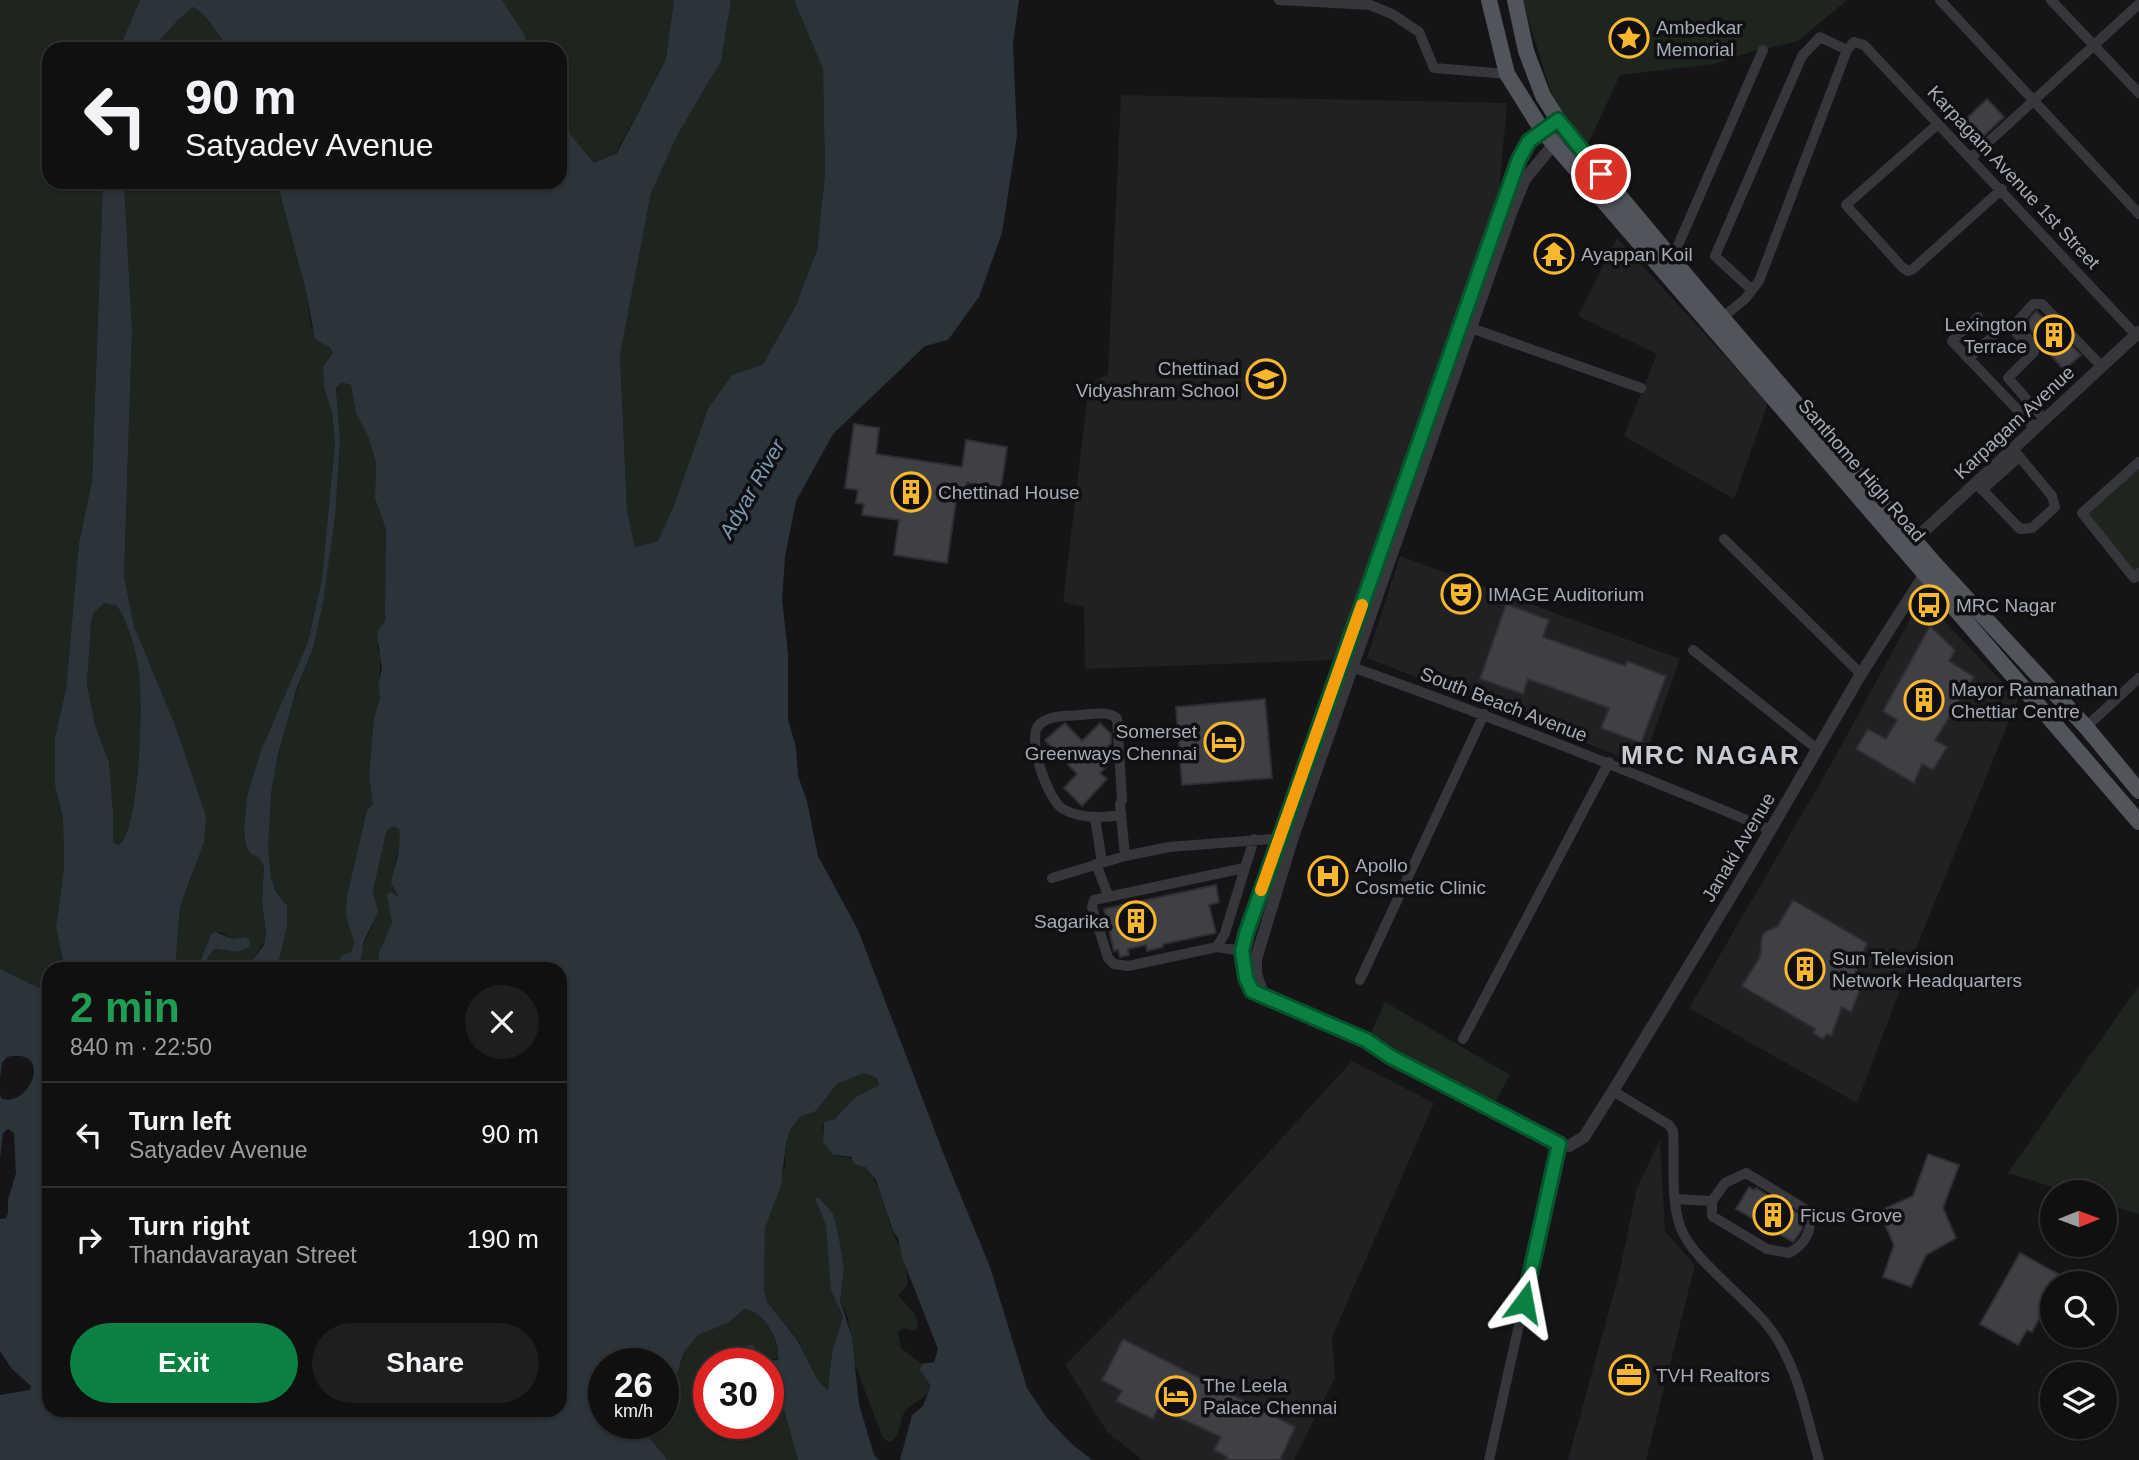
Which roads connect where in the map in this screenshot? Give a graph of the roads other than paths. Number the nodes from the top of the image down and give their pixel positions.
1 (1279, 0) edge
2 (1489, 0) edge
3 (1515, 0) edge
4 (1940, 0) edge
5 (2051, 0) edge
6 (2139, 4) edge
7 (2093, 45) junction
8 (1763, 50) dead end
9 (1847, 50) junction
10 (1507, 74) junction
11 (2139, 93) edge
12 (2033, 102) junction
13 (1939, 122) junction
14 (1562, 126) junction
15 (1542, 130) junction
16 (1553, 144) junction
17 (1972, 157) junction
18 (2002, 189) junction
19 (2139, 214) edge
20 (1672, 259) junction
21 (1752, 290) junction
22 (1978, 317) dead end
23 (1722, 318) junction
24 (1471, 328) junction
25 (2138, 334) edge
26 (1968, 359) junction
27 (2102, 367) junction
28 (1991, 383) junction
29 (1641, 388) dead end
30 (2040, 424) junction
31 (2016, 453) junction
32 (1418, 462) junction
33 (2139, 462) edge
34 (1979, 487) junction
35 (1724, 540) dead end
36 (1909, 545) junction
37 (1928, 568) junction
38 (2137, 579) edge
39 (1693, 650) dead end
40 (1346, 668) junction
41 (1861, 674) junction
42 (2139, 678) edge
43 (1484, 714) junction
44 (2087, 727) junction
45 (1817, 749) junction
46 (1609, 762) junction
47 (2139, 791) edge
48 (1121, 815) junction
49 (1095, 818) junction
50 (2139, 822) edge
51 (1771, 830) junction
52 (1286, 838) junction
53 (1254, 839) junction
54 (1125, 856) junction
55 (1099, 863) junction
56 (1244, 868) junction
57 (1052, 878) dead end
58 (1108, 895) junction
59 (1217, 947) junction
60 (1242, 951) junction
61 (1360, 980) dead end
62 (1263, 993) junction
63 (1463, 1039) dead end
64 (1613, 1091) junction
65 (1564, 1145) junction
66 (1675, 1199) junction
67 (1712, 1201) junction
68 (1489, 1460) edge
69 (1819, 1460) edge

1 - 10 street
2 - 10 main road, Santhome High Road
3 - 14 main road, Santhome High Road
4 - 12 street
5 - 7 street
6 - 7 street
7 - 11 street
7 - 12 street
8 - 20 street
9 - 13 street, Karpagam Avenue 1st Street
9 - 21 street
9 - 21 street
10 - 15 main road, Santhome High Road
12 - 17 street
12 - 19 street
13 - 17 street, Karpagam Avenue 1st Street
13 - 18 street
14 - 15 street
14 - 16 street
14 - 20 main road, Santhome High Road
15 - 16 main road, Santhome High Road
15 - 32 street
16 - 24 street
16 - 36 main road, Santhome High Road
17 - 18 street, Karpagam Avenue 1st Street
18 - 25 street, Karpagam Avenue 1st Street
20 - 23 main road, Santhome High Road
21 - 23 street
22 - 26 street
23 - 36 main road, Santhome High Road
24 - 29 street
24 - 32 street
25 - 27 street, Karpagam Avenue
26 - 28 street
26 - 28 street
27 - 30 street, Karpagam Avenue
27 - 30 street
28 - 30 street
30 - 31 street, Karpagam Avenue
31 - 34 street, Karpagam Avenue
31 - 34 street
32 - 40 street
33 - 38 street
34 - 36 street, Karpagam Avenue
35 - 41 street
36 - 37 main road, Santhome High Road
37 - 41 street, Janaki Avenue
37 - 44 main road, Santhome High Road
37 - 50 main road, Santhome High Road
39 - 45 street
40 - 43 street, South Beach Avenue
40 - 52 street
41 - 45 street, Janaki Avenue
42 - 44 street
43 - 46 street, South Beach Avenue
43 - 61 street
44 - 47 main road, Santhome High Road
45 - 51 street, Janaki Avenue
46 - 51 street, South Beach Avenue
46 - 63 street
48 - 49 street
48 - 49 street
48 - 54 street
49 - 55 street
51 - 64 street, Janaki Avenue
52 - 53 street
52 - 60 street
52 - 62 street
53 - 54 street
53 - 56 street
54 - 55 street
55 - 57 street
55 - 58 street
56 - 58 street
56 - 59 street
58 - 59 street
59 - 60 street
60 - 62 street
62 - 65 street
64 - 65 street, Janaki Avenue
64 - 66 street
65 - 68 street
66 - 67 street
66 - 69 street
67 - 67 street

